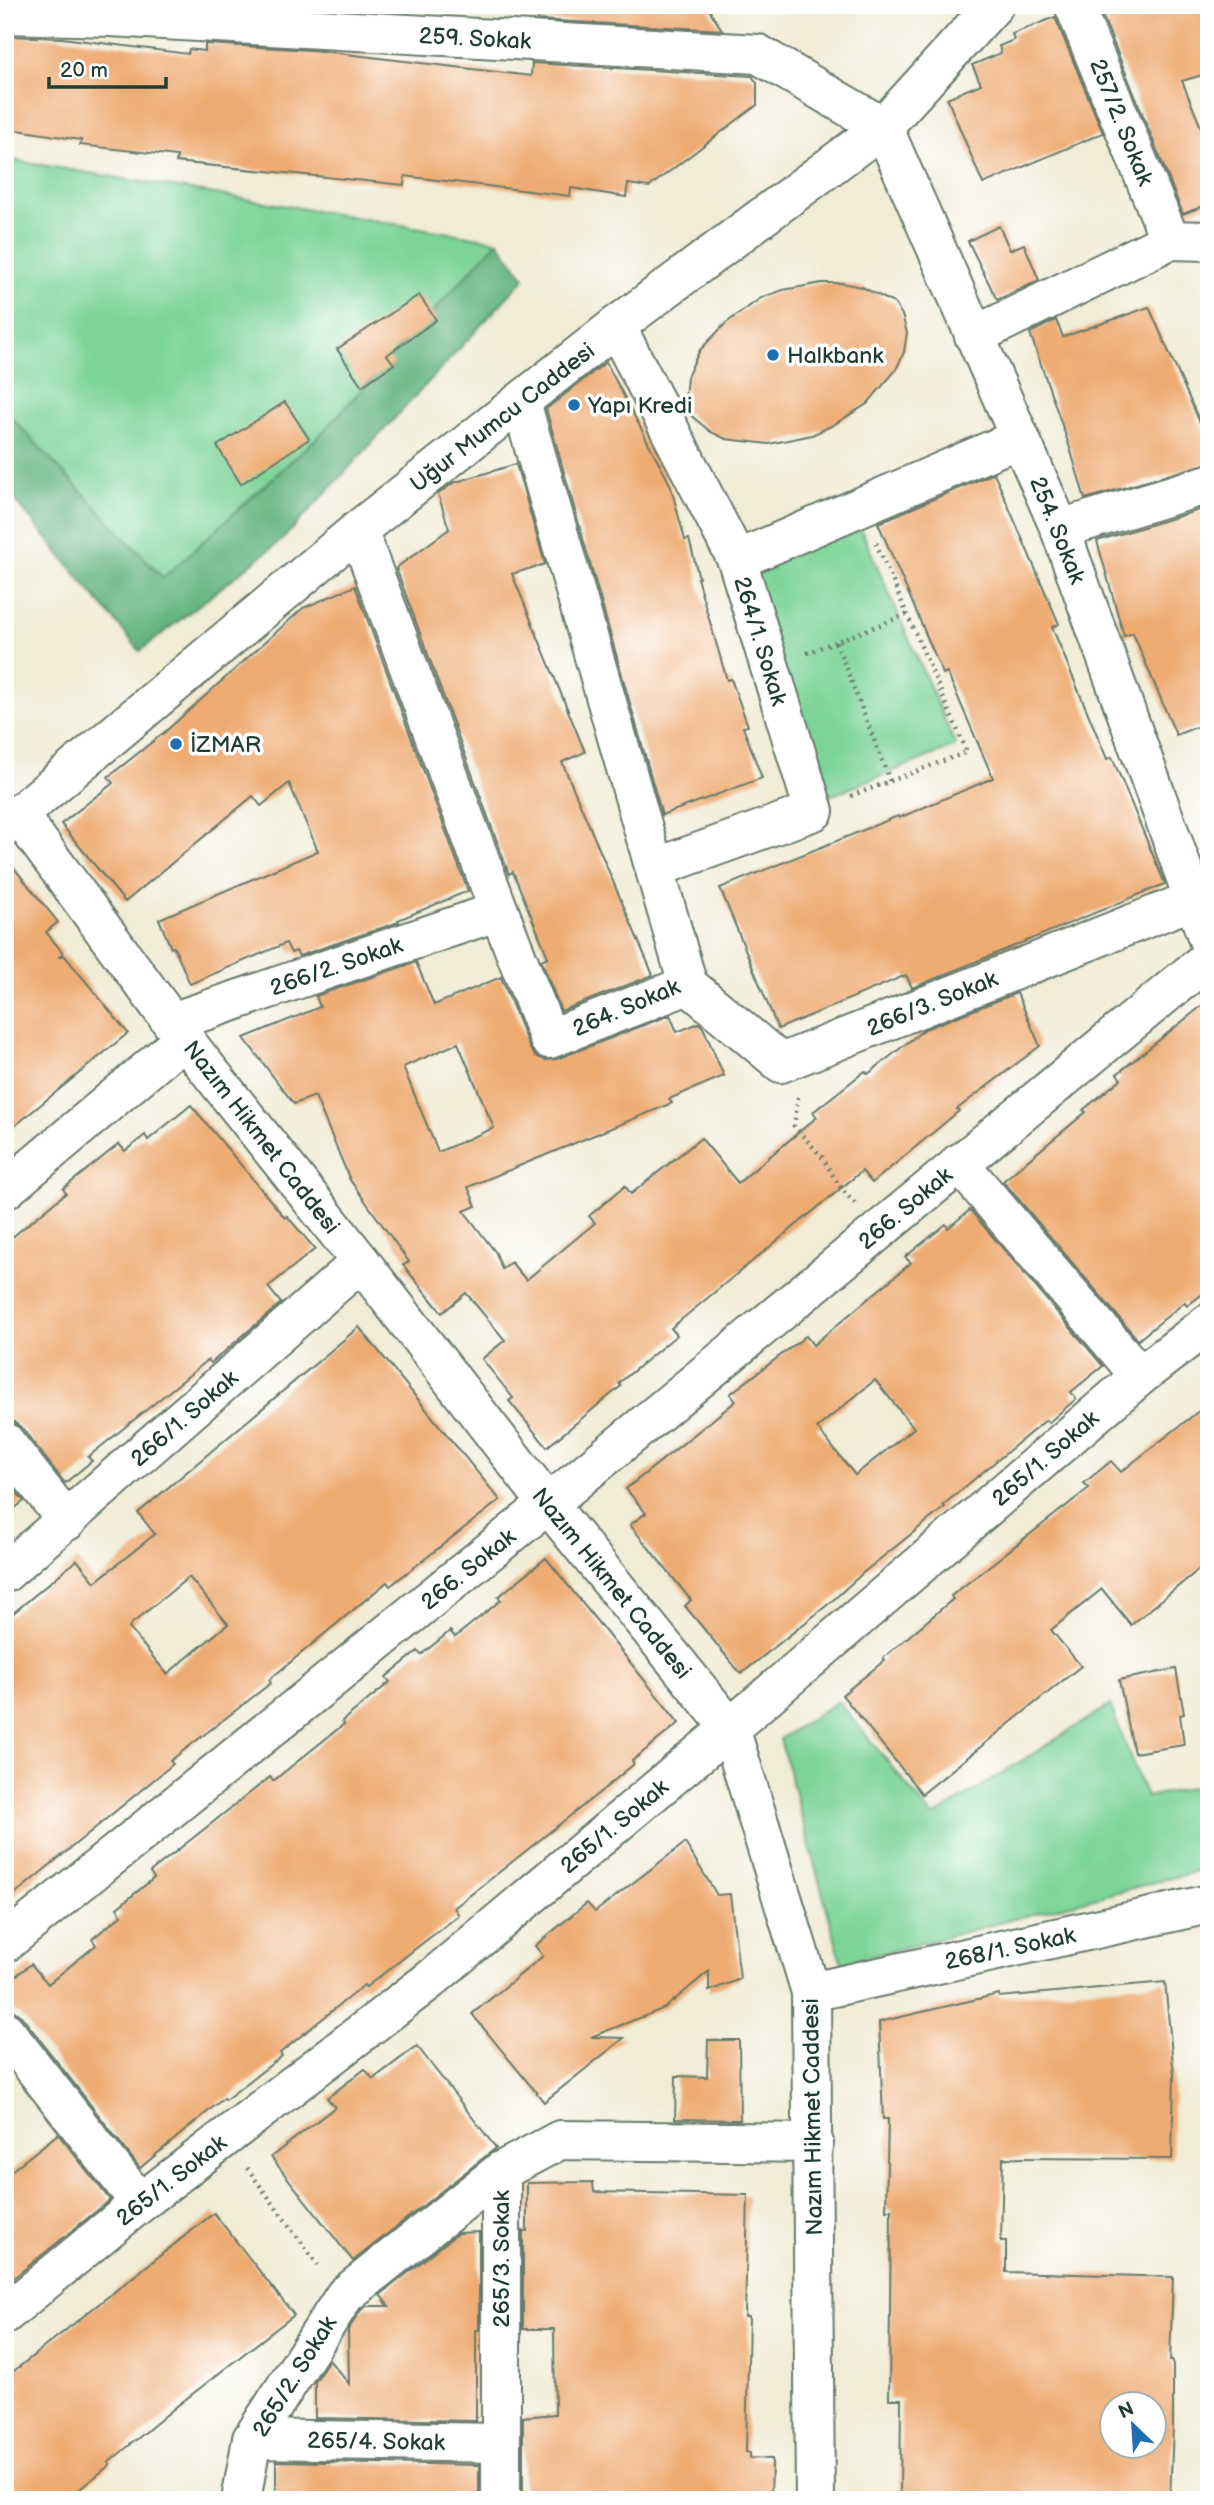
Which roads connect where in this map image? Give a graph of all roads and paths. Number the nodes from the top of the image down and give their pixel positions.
1 (994, 5) edge
2 (1074, 5) edge
3 (111, 11) edge
4 (5, 13) edge
5 (883, 127) junction
6 (1170, 240) junction
7 (1209, 241) edge
8 (616, 326) junction
9 (974, 336) junction
10 (521, 402) junction
11 (1020, 438) junction
12 (1209, 484) edge
13 (861, 507) junction
14 (1060, 529) junction
15 (358, 530) junction
16 (737, 560) junction
17 (908, 614) junction
18 (836, 642) junction
19 (769, 667) junction
20 (891, 781) junction
21 (814, 811) junction
22 (10, 813) edge
23 (655, 868) junction
24 (1195, 899) junction
25 (499, 911) junction
26 (1209, 942) edge
27 (1209, 958) edge
28 (688, 985) junction
29 (178, 1031) junction
30 (797, 1056) junction
31 (959, 1163) junction
32 (5, 1190) edge
33 (880, 1228) junction
34 (361, 1262) junction
35 (1209, 1323) edge
36 (1140, 1376) junction
37 (5, 1442) edge
38 (548, 1504) junction
39 (66, 1521) junction
40 (5, 1573) edge
41 (730, 1728) junction
42 (1209, 1904) edge
43 (5, 1943) edge
44 (811, 1992) junction
45 (5, 2031) edge
46 (225, 2138) junction
47 (814, 2143) junction
48 (501, 2171) junction
49 (140, 2203) junction
50 (345, 2295) junction
51 (5, 2314) edge
52 (252, 2439) junction
53 (500, 2443) junction
54 (241, 2500) edge
55 (502, 2500) edge
56 (815, 2500) edge

1 - 5 street, Uğur Mumcu Caddesi
2 - 6 street, 257/2. Sokak
3 - 4 street, 259. Sokak
3 - 5 street, 259. Sokak
5 - 8 street, Uğur Mumcu Caddesi
5 - 9 street, 254. Sokak
6 - 7 street
6 - 9 street
8 - 10 street, Uğur Mumcu Caddesi
8 - 16 street, 264/1. Sokak
9 - 11 street, 254. Sokak
10 - 15 street, Uğur Mumcu Caddesi
10 - 23 street, 264. Sokak
11 - 13 street
11 - 14 street, 254. Sokak
12 - 14 street
13 - 16 street
13 - 17 path
14 - 24 street, 254. Sokak
15 - 22 street, Uğur Mumcu Caddesi
15 - 25 street, 264. Sokak
16 - 19 street, 264/1. Sokak
17 - 18 path
17 - 20 path
18 - 19 path
18 - 20 path
19 - 21 street, 264/1. Sokak
20 - 21 path
21 - 23 street
22 - 29 street, Nazım Hikmet Caddesi
23 - 28 street, 264. Sokak
24 - 26 street, 254. Sokak
24 - 30 street, 266/3. Sokak
25 - 28 street, 264. Sokak
25 - 29 street, 266/2. Sokak
27 - 31 street, 266. Sokak
28 - 30 street, 266/3. Sokak
29 - 32 street, 266/2. Sokak
29 - 34 street, Nazım Hikmet Caddesi
30 - 33 path
31 - 33 street, 266. Sokak
31 - 36 street, 266. Sokak
33 - 38 street, 266. Sokak
34 - 38 street, Nazım Hikmet Caddesi
34 - 39 street, 266/1. Sokak
35 - 36 street, 265/1. Sokak
36 - 41 street, 265/1. Sokak
37 - 39 street
38 - 41 street, Nazım Hikmet Caddesi
38 - 43 street, 266. Sokak
39 - 40 street, 266/1. Sokak
41 - 44 street, Nazım Hikmet Caddesi
41 - 46 street, 265/1. Sokak
42 - 44 street, 268/1. Sokak
44 - 47 street, Nazım Hikmet Caddesi
45 - 49 street
46 - 49 street, 265/1. Sokak
46 - 50 path, 265/2. Sokak
47 - 48 street, 265/3. Sokak
47 - 56 street, Nazım Hikmet Caddesi
48 - 50 street, 265/2. Sokak
48 - 53 street, 265/3. Sokak
49 - 51 street, 265/1. Sokak
50 - 52 street, 265/2. Sokak
52 - 53 street, 265/4. Sokak
52 - 54 street, 265/2. Sokak
53 - 55 street, 265/3. Sokak

